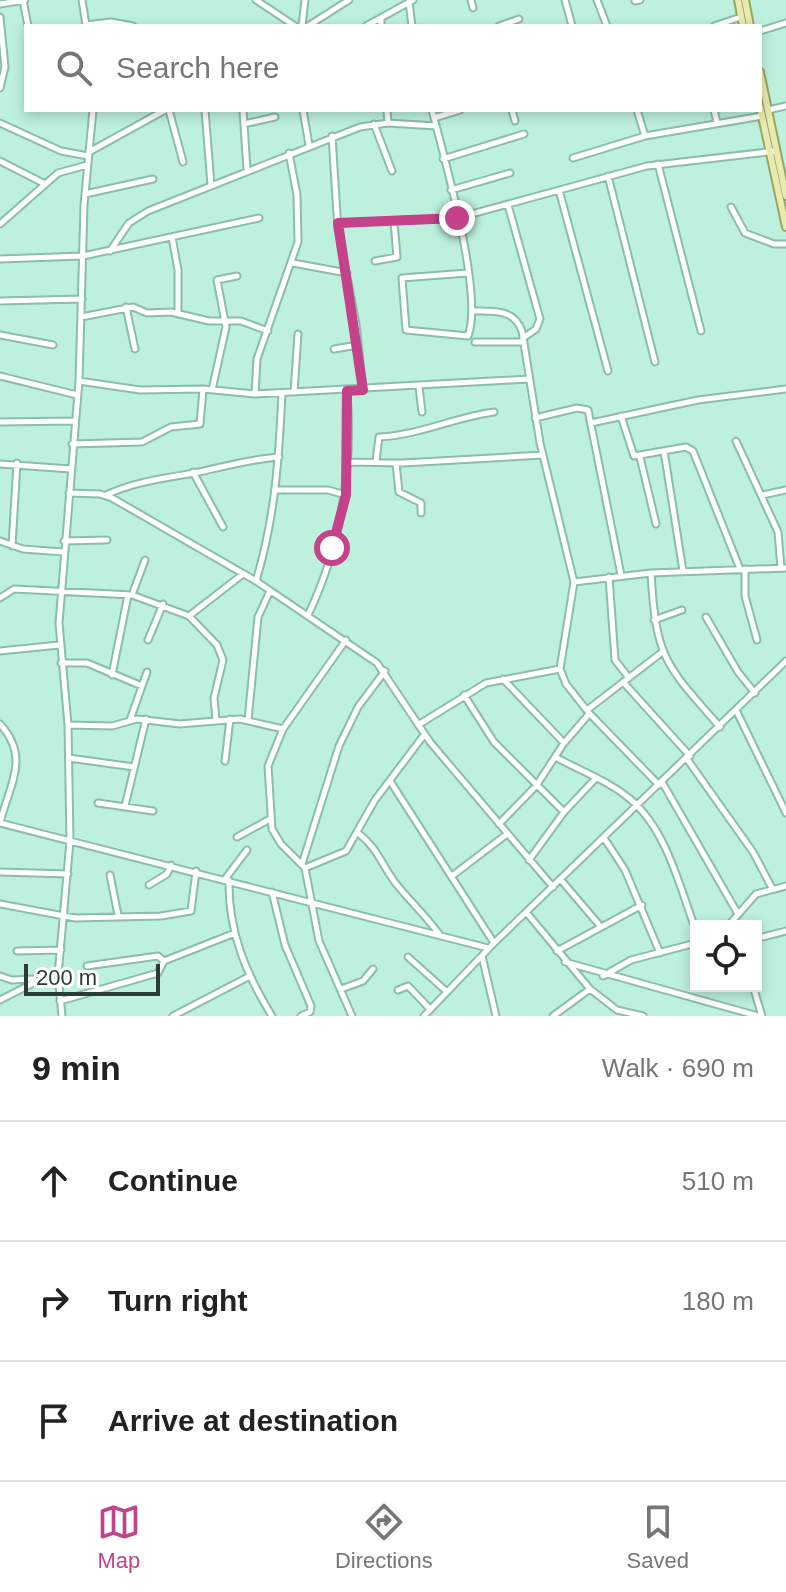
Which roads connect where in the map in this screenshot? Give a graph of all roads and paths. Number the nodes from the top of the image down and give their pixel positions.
1 (24, 0) edge
2 (82, 0) edge
3 (256, 0) edge
4 (305, 0) edge
5 (349, 0) edge
6 (471, 0) edge
7 (565, 0) edge
8 (597, 0) edge
9 (738, 0) edge
10 (745, 0) edge
11 (411, 1) edge
12 (0, 4) edge
13 (473, 8) dead end
14 (0, 17) edge
15 (741, 17) junction
16 (381, 18) junction
17 (519, 19) dead end
18 (786, 23) edge
19 (28, 24) edge
20 (86, 24) edge
21 (98, 24) edge
22 (122, 24) edge
23 (292, 24) edge
24 (302, 24) edge
25 (311, 24) edge
26 (370, 24) edge
27 (381, 24) edge
28 (412, 24) edge
29 (505, 24) edge
30 (571, 24) edge
31 (606, 24) edge
32 (720, 24) edge
33 (743, 24) edge
34 (750, 24) edge
35 (762, 30) edge
36 (762, 82) edge
37 (0, 88) edge
38 (786, 106) edge
39 (768, 110) junction
40 (93, 112) edge
41 (163, 112) edge
42 (168, 112) edge
43 (205, 112) edge
44 (243, 112) edge
45 (303, 112) edge
46 (387, 112) edge
47 (432, 112) edge
48 (452, 112) edge
49 (513, 112) edge
50 (638, 112) edge
51 (714, 112) edge
52 (761, 112) edge
53 (762, 116) junction
54 (275, 117) dead end
55 (434, 118) junction
56 (515, 121) dead end
57 (717, 122) junction
58 (0, 123) edge
59 (388, 123) junction
60 (244, 124) junction
61 (374, 124) junction
62 (436, 126) junction
63 (524, 134) dead end
64 (332, 136) junction
65 (645, 136) junction
66 (309, 145) junction
67 (772, 152) junction
68 (289, 153) junction
69 (88, 154) junction
70 (573, 158) dead end
71 (443, 159) junction
72 (0, 161) edge
73 (183, 162) dead end
74 (658, 164) junction
75 (87, 165) junction
76 (247, 170) junction
77 (392, 171) dead end
78 (510, 173) dead end
79 (608, 176) junction
80 (153, 179) dead end
81 (45, 184) junction
82 (211, 185) junction
83 (451, 190) junction
84 (559, 190) junction
85 (85, 194) junction
86 (786, 196) edge
87 (508, 205) junction
88 (731, 207) dead end
89 (259, 218) dead end
90 (457, 218) junction
91 (394, 222) junction
92 (338, 223) junction
93 (0, 224) edge
94 (786, 227) edge
95 (172, 237) junction
96 (786, 244) edge
97 (110, 251) junction
98 (83, 256) junction
99 (0, 259) edge
100 (375, 261) dead end
101 (293, 263) junction
102 (347, 273) junction
103 (467, 273) junction
104 (237, 276) dead end
105 (82, 299) junction
106 (0, 301) edge
107 (126, 307) junction
108 (474, 311) junction
109 (178, 313) junction
110 (81, 317) junction
111 (225, 321) junction
112 (268, 331) junction
113 (701, 331) dead end
114 (298, 334) dead end
115 (0, 335) edge
116 (523, 340) junction
117 (475, 342) dead end
118 (53, 345) dead end
119 (358, 345) junction
120 (135, 349) dead end
121 (334, 349) dead end
122 (655, 362) dead end
123 (608, 371) dead end
124 (0, 376) edge
125 (529, 379) junction
126 (79, 381) junction
127 (419, 387) junction
128 (203, 389) junction
129 (786, 389) edge
130 (212, 390) junction
131 (363, 390) junction
132 (347, 391) junction
133 (294, 392) junction
134 (282, 393) junction
135 (255, 394) junction
136 (77, 395) junction
137 (422, 412) dead end
138 (494, 412) dead end
139 (621, 416) junction
140 (535, 418) junction
141 (1, 421) edge
142 (74, 421) junction
143 (591, 423) junction
144 (736, 441) dead end
145 (72, 444) junction
146 (664, 451) junction
147 (543, 455) junction
148 (279, 457) junction
149 (640, 457) junction
150 (376, 461) junction
151 (349, 462) junction
152 (17, 463) junction
153 (396, 463) junction
154 (0, 464) edge
155 (71, 469) junction
156 (193, 472) junction
157 (277, 490) junction
158 (786, 490) edge
159 (69, 493) junction
160 (106, 495) junction
161 (346, 495) junction
162 (762, 495) junction
163 (421, 513) dead end
164 (656, 524) dead end
165 (223, 527) dead end
166 (107, 540) dead end
167 (64, 541) junction
168 (6, 544) edge
169 (0, 549) edge
170 (63, 552) junction
171 (145, 560) dead end
172 (783, 568) edge
173 (742, 569) junction
174 (683, 571) junction
175 (651, 573) junction
176 (243, 574) junction
177 (621, 575) junction
178 (609, 577) junction
179 (256, 581) junction
180 (574, 582) junction
181 (60, 591) junction
182 (270, 591) junction
183 (130, 595) junction
184 (0, 598) edge
185 (163, 604) junction
186 (682, 610) dead end
187 (189, 616) junction
188 (308, 616) junction
189 (706, 617) dead end
190 (654, 620) junction
191 (148, 640) dead end
192 (346, 640) junction
193 (757, 640) dead end
194 (59, 645) junction
195 (0, 651) edge
196 (661, 653) junction
197 (786, 661) edge
198 (61, 663) junction
199 (560, 669) junction
200 (385, 671) junction
201 (147, 672) dead end
202 (112, 675) junction
203 (503, 678) junction
204 (626, 680) junction
205 (142, 686) junction
206 (755, 693) junction
207 (464, 695) junction
208 (588, 712) junction
209 (737, 712) junction
210 (146, 719) junction
211 (230, 719) junction
212 (216, 720) junction
213 (248, 720) junction
214 (129, 721) junction
215 (0, 724) edge
216 (68, 725) junction
217 (418, 725) junction
218 (720, 727) junction
219 (283, 729) junction
220 (424, 735) junction
221 (564, 743) junction
222 (555, 757) junction
223 (69, 758) junction
224 (688, 758) junction
225 (225, 761) dead end
226 (134, 767) junction
227 (596, 778) junction
228 (390, 781) junction
229 (660, 784) junction
230 (536, 786) junction
231 (98, 803) dead end
232 (125, 806) junction
233 (637, 806) junction
234 (153, 811) dead end
235 (564, 812) junction
236 (786, 813) edge
237 (270, 819) junction
238 (0, 823) edge
239 (499, 824) junction
240 (358, 833) junction
241 (507, 834) junction
242 (237, 837) dead end
243 (604, 838) junction
244 (70, 841) junction
245 (247, 850) dead end
246 (529, 860) junction
247 (171, 865) junction
248 (304, 866) junction
249 (196, 871) junction
250 (0, 872) edge
251 (68, 874) junction
252 (110, 875) dead end
253 (452, 876) junction
254 (227, 879) junction
255 (561, 880) junction
256 (149, 885) dead end
257 (786, 886) edge
258 (553, 887) junction
259 (772, 888) junction
260 (272, 892) junction
261 (309, 900) junction
262 (0, 904) edge
263 (642, 905) junction
264 (526, 912) junction
265 (738, 914) junction
266 (118, 915) junction
267 (64, 916) junction
268 (692, 920) edge
269 (733, 920) edge
270 (601, 927) junction
271 (786, 931) edge
272 (235, 933) junction
273 (439, 935) junction
274 (763, 937) dead end
275 (494, 943) junction
276 (690, 945) edge
277 (488, 948) junction
278 (61, 950) junction
279 (17, 951) dead end
280 (557, 951) junction
281 (660, 953) junction
282 (482, 955) junction
283 (408, 957) dead end
284 (164, 961) junction
285 (565, 962) junction
286 (87, 966) dead end
287 (373, 969) dead end
288 (59, 970) junction
289 (0, 976) edge
290 (603, 976) junction
291 (248, 977) junction
292 (38, 978) junction
293 (341, 989) junction
294 (590, 989) junction
295 (398, 990) dead end
296 (446, 991) junction
297 (754, 992) edge
298 (0, 1000) edge
299 (60, 1001) junction
300 (430, 1009) junction
301 (184, 1014) edge
302 (622, 1014) edge
303 (62, 1016) edge
304 (173, 1016) edge
305 (272, 1016) edge
306 (301, 1016) edge
307 (352, 1016) edge
308 (424, 1016) edge
309 (496, 1016) edge
310 (553, 1016) edge
311 (643, 1016) edge
312 (760, 1016) edge

1 - 12 street
1 - 19 street
2 - 20 street
3 - 23 street
4 - 24 street
5 - 25 street
6 - 13 street
7 - 30 street
8 - 31 street
9 - 15 main road
10 - 34 main road
11 - 16 street
11 - 28 street
14 - 37 street
15 - 32 street
15 - 33 main road
16 - 26 street
16 - 27 street
17 - 29 street
18 - 35 street
21 - 22 street
36 - 39 main road
38 - 39 street
39 - 67 main road
40 - 69 street
41 - 69 street
42 - 73 street
43 - 82 street
44 - 60 street
45 - 66 street
46 - 59 street
47 - 55 street
48 - 55 street
49 - 56 street
50 - 65 street
51 - 57 street
52 - 53 main road
53 - 57 street
53 - 67 main road
54 - 60 street
55 - 62 street
57 - 65 street
58 - 69 street
59 - 61 street
59 - 62 street
60 - 76 street
61 - 64 street
61 - 77 street
62 - 71 street
63 - 71 street
64 - 66 street
64 - 92 street
65 - 70 street
66 - 68 street
67 - 74 street
67 - 86 main road
67 - 94 main road
68 - 76 street
68 - 101 street
69 - 75 street
71 - 83 street
72 - 81 street
74 - 79 street
74 - 113 street
75 - 81 street
75 - 85 street
76 - 82 street
78 - 83 street
79 - 84 street
79 - 122 street
80 - 85 street
81 - 93 street
82 - 97 street
83 - 90 street
84 - 87 street
84 - 123 street
85 - 98 street
87 - 90 street
87 - 116 street
88 - 96 street
89 - 95 street
90 - 91 street
90 - 103 street
91 - 92 street
91 - 100 street
92 - 102 street
95 - 97 street
95 - 109 street
97 - 98 street
98 - 99 street
98 - 105 street
101 - 102 street
101 - 112 street
102 - 119 street
103 - 108 street
103 - 108 street
104 - 111 street
105 - 106 street
105 - 110 street
107 - 109 street
107 - 110 street
107 - 120 street
108 - 116 street
109 - 111 street
110 - 126 street
111 - 112 street
111 - 130 street
112 - 135 street
114 - 133 street
115 - 118 street
116 - 117 street
116 - 125 street
119 - 121 street
119 - 131 street
124 - 136 street
125 - 127 street
125 - 140 street
126 - 128 street
126 - 136 street
127 - 131 street
127 - 137 street
128 - 130 street
128 - 145 street
129 - 139 street
130 - 135 street
131 - 132 street
132 - 133 street
132 - 151 street
133 - 134 street
134 - 135 street
134 - 148 street
136 - 142 street
138 - 150 street
139 - 143 street
139 - 149 street
140 - 143 street
140 - 147 street
141 - 142 street
142 - 145 street
143 - 177 street
144 - 162 street
145 - 155 street
146 - 149 street
146 - 173 street
146 - 174 street
147 - 153 street
147 - 180 street
148 - 156 street
148 - 157 street
149 - 164 street
150 - 151 street
150 - 153 street
151 - 161 street
152 - 154 street
152 - 155 street
152 - 168 street
153 - 163 street
155 - 159 street
156 - 160 street
156 - 165 street
157 - 161 street
157 - 179 street
158 - 162 street
159 - 160 street
159 - 167 street
160 - 176 street
161 - 188 street
162 - 172 street
166 - 167 street
167 - 170 street
168 - 169 street
168 - 170 street
170 - 181 street
171 - 183 street
172 - 173 street
173 - 174 street
173 - 193 street
174 - 175 street
175 - 177 street
175 - 190 street
176 - 179 street
176 - 187 street
177 - 178 street
178 - 180 street
178 - 204 street
179 - 182 street
180 - 199 street
181 - 183 street
181 - 184 street
181 - 194 street
182 - 188 street
182 - 213 street
183 - 185 street
183 - 202 street
185 - 187 street
185 - 191 street
186 - 190 street
187 - 212 street
188 - 192 street
189 - 206 street
190 - 196 street
192 - 200 street
192 - 219 street
194 - 195 street
194 - 198 street
196 - 204 street
196 - 218 street
197 - 206 street
198 - 202 street
198 - 216 street
199 - 203 street
199 - 208 street
200 - 217 street
200 - 248 street
201 - 205 street
202 - 205 street
203 - 207 street
203 - 221 street
204 - 208 street
204 - 224 street
205 - 214 street
206 - 209 street
207 - 217 street
207 - 230 street
208 - 221 street
208 - 229 street
209 - 218 street
209 - 236 street
210 - 212 street
210 - 214 street
210 - 226 street
211 - 212 street
211 - 213 street
211 - 225 street
213 - 219 street
214 - 216 street
215 - 238 street
216 - 223 street
217 - 220 street
218 - 224 street
219 - 237 street
220 - 228 street
220 - 239 street
221 - 222 street
222 - 227 street
222 - 230 street
223 - 226 street
223 - 244 street
224 - 229 street
224 - 259 street
226 - 232 street
227 - 233 street
227 - 235 street
228 - 240 street
228 - 253 street
229 - 233 street
229 - 265 street
230 - 235 street
230 - 239 street
231 - 232 street
232 - 234 street
233 - 243 street
233 - 268 street
235 - 246 street
237 - 242 street
237 - 248 street
238 - 244 street
239 - 241 street
240 - 248 street
240 - 273 street
241 - 246 street
241 - 253 street
243 - 255 street
243 - 263 street
244 - 247 street
244 - 251 street
245 - 254 street
246 - 258 street
247 - 249 street
247 - 256 street
248 - 261 street
249 - 254 street
249 - 266 street
250 - 251 street
251 - 267 street
252 - 266 street
253 - 275 street
254 - 260 street
254 - 272 street
255 - 258 street
255 - 270 street
257 - 259 street
258 - 264 street
259 - 265 street
260 - 261 street
260 - 306 street
261 - 273 street
261 - 293 street
262 - 267 street
263 - 270 street
263 - 281 street
264 - 275 street
264 - 280 street
265 - 269 street
266 - 267 street
267 - 278 street
270 - 280 street
271 - 274 street
272 - 284 street
272 - 291 street
273 - 277 street
275 - 277 street
276 - 281 street
277 - 282 street
278 - 279 street
278 - 288 street
280 - 285 street
281 - 290 street
282 - 296 street
282 - 309 street
283 - 296 street
284 - 286 street
284 - 299 street
285 - 290 street
285 - 294 street
287 - 293 street
288 - 292 street
288 - 299 street
289 - 292 street
290 - 312 street
291 - 301 street
291 - 305 street
292 - 298 street
293 - 307 street
294 - 302 street
294 - 310 street
295 - 300 street
296 - 300 street
297 - 312 street
299 - 303 street
300 - 308 street
301 - 304 street
302 - 311 street

